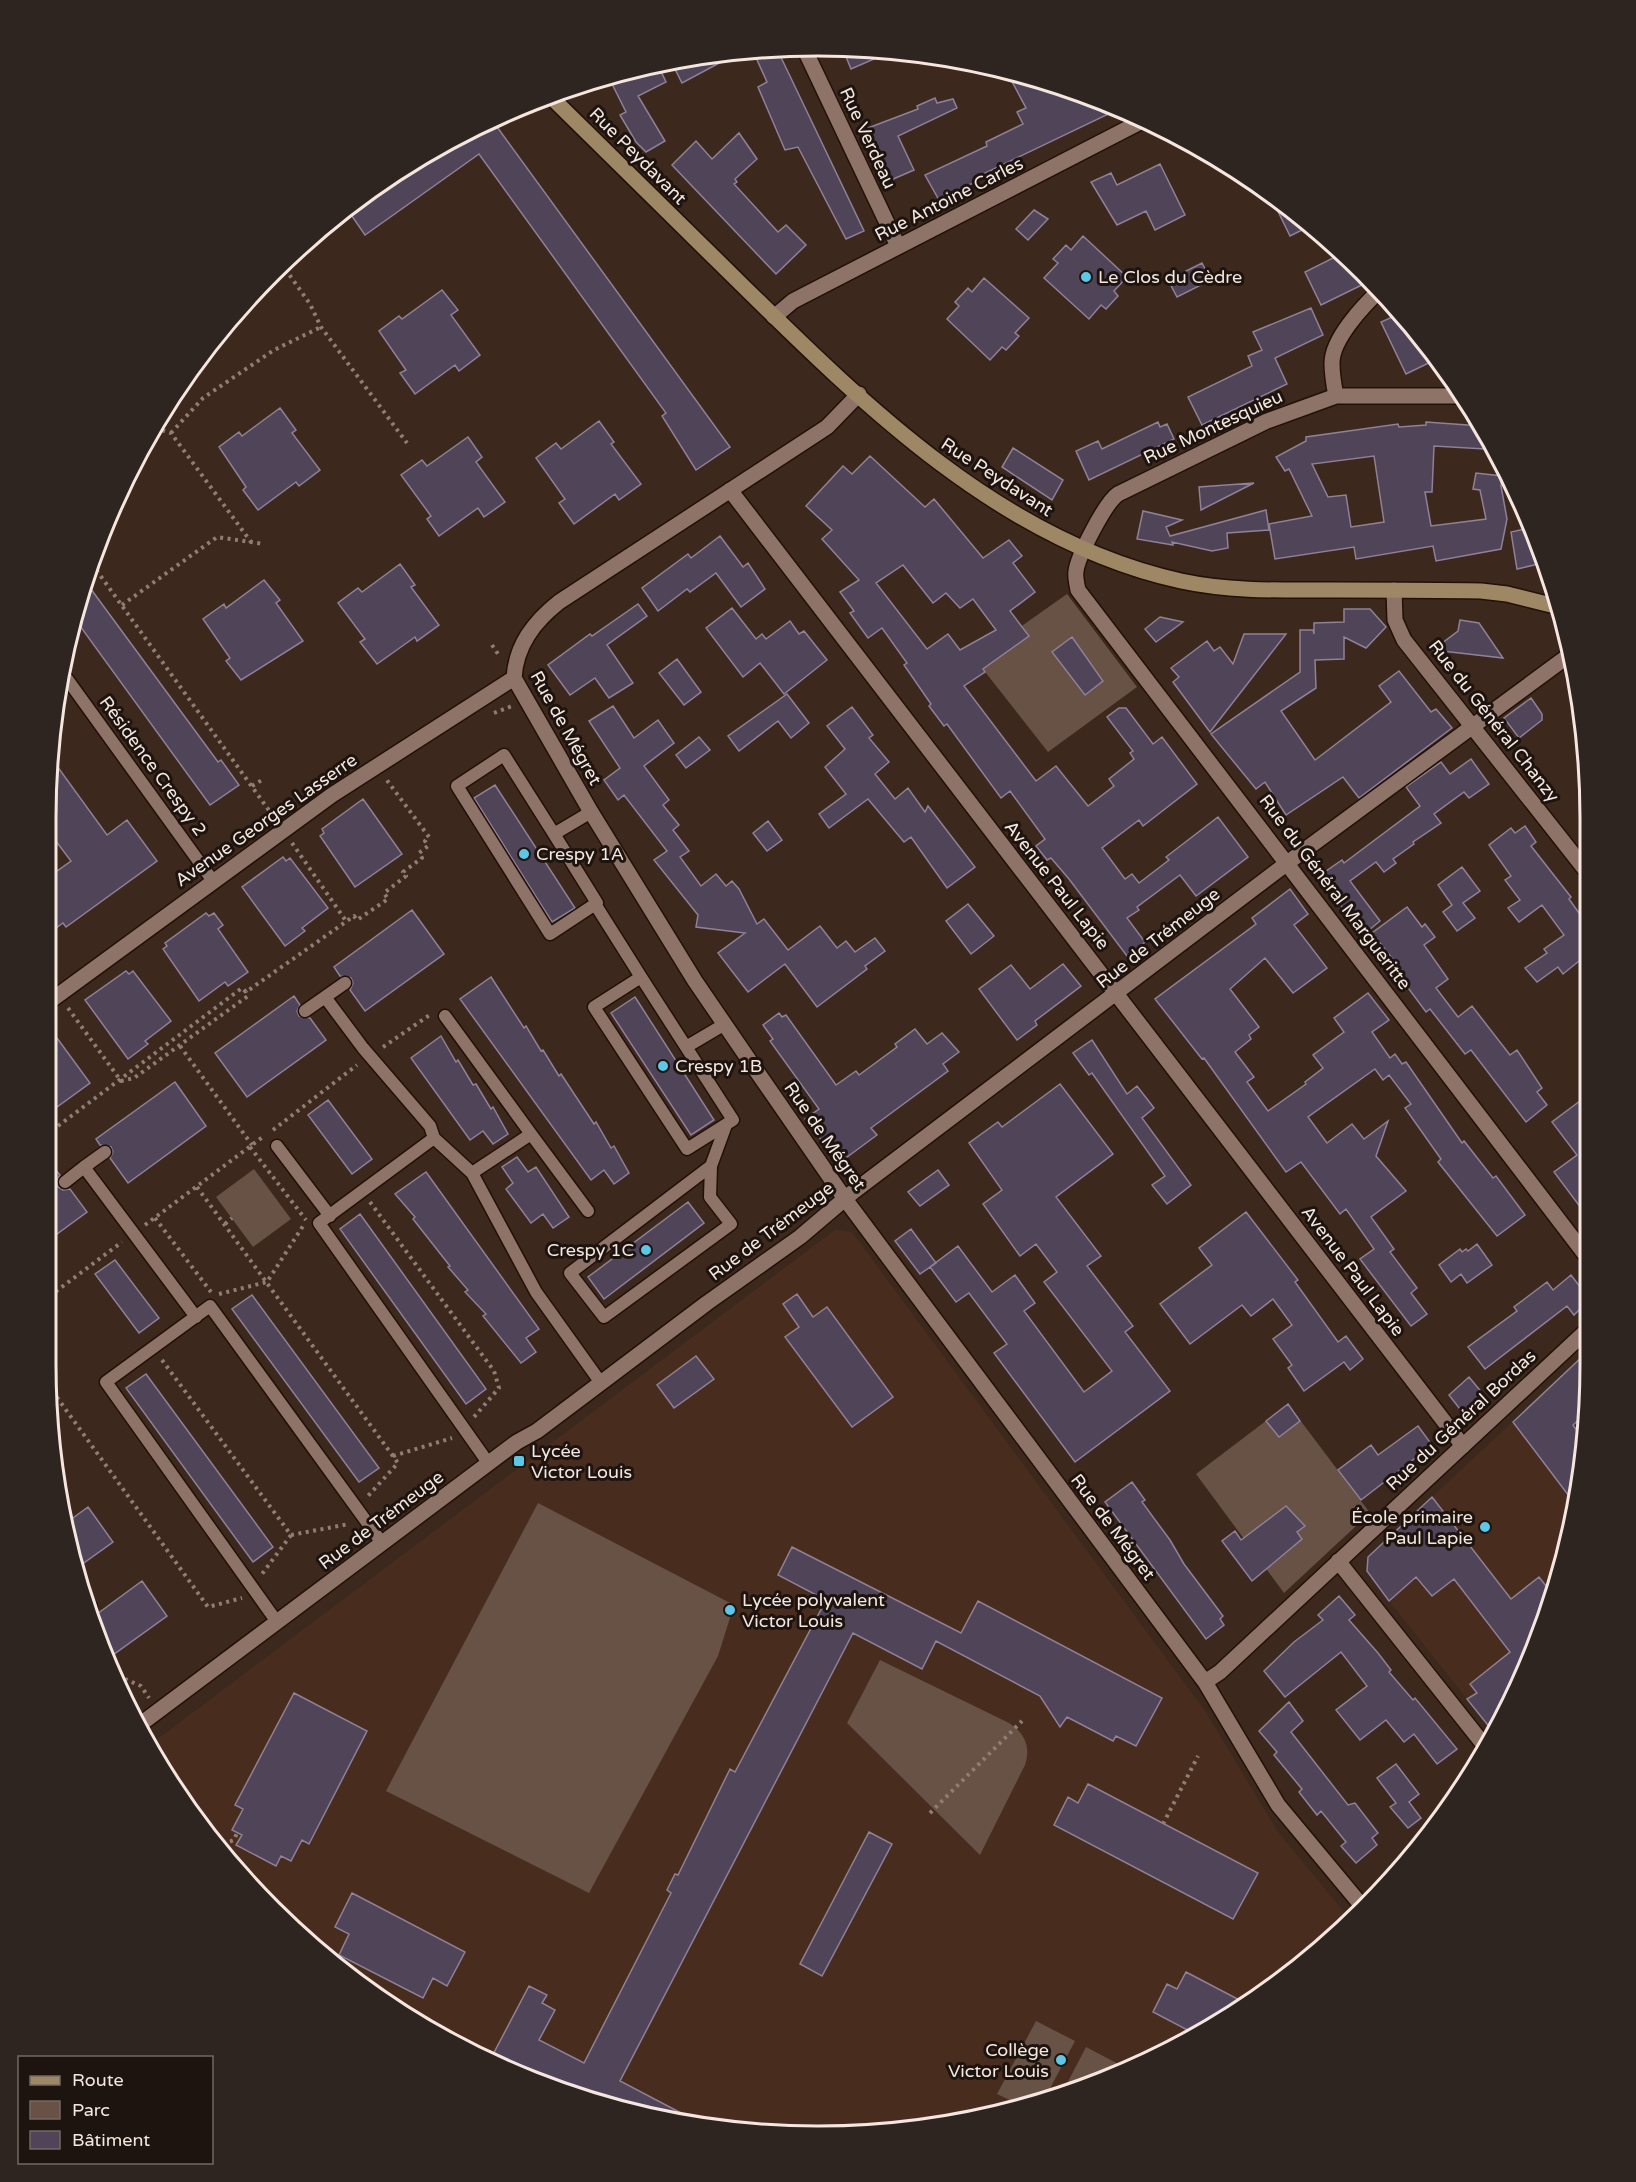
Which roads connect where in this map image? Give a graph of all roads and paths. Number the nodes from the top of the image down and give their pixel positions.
1 (808, 56) edge
2 (556, 102) edge
3 (1134, 125) edge
4 (898, 246) junction
5 (287, 271) edge
6 (1373, 296) edge
7 (774, 317) junction
8 (321, 327) junction
9 (859, 394) junction
10 (1336, 396) junction
11 (1453, 396) edge
12 (162, 430) edge
13 (171, 433) junction
14 (407, 443) dead end
15 (730, 490) junction
16 (251, 542) junction
17 (264, 544) dead end
18 (1084, 550) junction
19 (97, 571) edge
20 (1394, 590) junction
21 (122, 605) junction
22 (1550, 605) edge
23 (492, 645) dead end
24 (499, 655) dead end
25 (1564, 659) edge
26 (514, 678) junction
27 (68, 680) edge
28 (1473, 726) junction
29 (376, 766) junction
30 (262, 780) dead end
31 (252, 786) junction
32 (591, 812) junction
33 (273, 816) dead end
34 (284, 830) junction
35 (554, 834) junction
36 (1288, 863) junction
37 (1580, 863) edge
38 (213, 881) junction
39 (595, 904) junction
40 (346, 921) junction
41 (641, 977) junction
42 (345, 983) dead end
43 (246, 993) junction
44 (59, 994) junction
45 (1117, 994) junction
46 (56, 996) edge
47 (325, 997) junction
48 (305, 1011) dead end
49 (445, 1016) joint
50 (725, 1024) junction
51 (180, 1046) junction
52 (686, 1047) junction
53 (369, 1056) junction
54 (121, 1081) junction
55 (726, 1125) junction
56 (56, 1128) edge
57 (531, 1134) junction
58 (434, 1138) junction
59 (251, 1146) junction
60 (277, 1146) dead end
61 (105, 1152) dead end
62 (711, 1166) junction
63 (84, 1167) junction
64 (472, 1173) junction
65 (65, 1182) dead end
66 (198, 1187) junction
67 (363, 1192) junction
68 (845, 1199) junction
69 (588, 1211) dead end
70 (330, 1216) junction
71 (155, 1218) junction
72 (232, 1218) dead end
73 (225, 1224) junction
74 (134, 1233) junction
75 (1580, 1248) edge
76 (267, 1282) junction
77 (56, 1291) edge
78 (195, 1317) junction
79 (1580, 1336) edge
80 (153, 1348) junction
81 (601, 1383) junction
82 (57, 1397) edge
83 (465, 1431) junction
84 (1463, 1446) junction
85 (393, 1456) junction
86 (489, 1464) junction
87 (356, 1508) junction
88 (366, 1520) junction
89 (291, 1535) junction
90 (382, 1543) junction
91 (1338, 1561) junction
92 (255, 1591) junction
93 (277, 1622) junction
94 (124, 1679) edge
95 (1205, 1682) junction
96 (149, 1698) dead end
97 (145, 1721) edge
98 (1022, 1721) dead end
99 (1480, 1740) edge
100 (1198, 1756) dead end
101 (930, 1813) dead end
102 (1163, 1824) dead end
103 (237, 1833) dead end
104 (225, 1843) edge
105 (1358, 1902) edge

1 - 4 street, Rue Verdeau
2 - 7 street, Rue Peydavant
3 - 4 street, Rue Antoine Carles
4 - 7 street, Rue Antoine Carles
5 - 8 path
6 - 10 street
7 - 9 street, Rue Peydavant
8 - 13 path
8 - 14 path
9 - 15 street, Rue de Mégret
9 - 18 street, Rue Peydavant
10 - 11 street, Rue Montesquieu
10 - 18 street, Rue Montesquieu
12 - 13 path
13 - 16 path
15 - 26 street, Rue de Mégret
15 - 45 street, Avenue Paul Lapie
16 - 17 path
16 - 21 path
18 - 20 street, Rue Peydavant
18 - 36 street, Rue du Général Margueritte
19 - 21 path
20 - 22 street, Rue Peydavant
20 - 28 street, Rue du Général Chanzy
21 - 31 path
23 - 24 path
25 - 28 street, Rue de Trémeuge
26 - 29 street, Avenue Georges Lasserre
26 - 32 street, Rue de Mégret
27 - 38 lane, Résidence Crespy 2
28 - 36 street, Rue de Trémeuge
28 - 37 street, Rue du Général Chanzy
29 - 34 street, Avenue Georges Lasserre
29 - 40 path
30 - 31 path
31 - 33 path
32 - 35 lane
32 - 50 street, Rue de Mégret
34 - 38 street, Avenue Georges Lasserre
34 - 40 path
35 - 39 lane
35 - 39 lane
36 - 45 street, Rue de Trémeuge
36 - 75 street, Rue du Général Margueritte
38 - 44 street, Avenue Georges Lasserre
39 - 41 lane
40 - 43 path
41 - 52 lane
41 - 55 lane
42 - 47 lane
43 - 51 path
43 - 54 path
44 - 46 street, Avenue Georges Lasserre
44 - 54 path
45 - 68 street, Rue de Trémeuge
45 - 84 street, Avenue Paul Lapie
47 - 48 lane
47 - 53 lane
49 - 53 path
49 - 57 lane
50 - 52 lane
50 - 68 street, Rue de Mégret
51 - 54 path
51 - 59 path
52 - 55 lane
53 - 58 lane
53 - 59 path
54 - 56 path
55 - 62 lane
57 - 64 lane
57 - 69 lane
58 - 64 lane
58 - 67 lane
59 - 66 path
59 - 76 path
60 - 70 lane
61 - 63 lane
62 - 62 lane
63 - 65 lane
63 - 74 lane
64 - 81 lane
66 - 71 path
66 - 73 path
67 - 70 lane
67 - 83 path
68 - 81 street, Rue de Trémeuge
68 - 95 street, Rue de Mégret
70 - 83 lane
71 - 74 path
71 - 76 path
72 - 73 path
73 - 76 path
74 - 77 path
74 - 78 lane
76 - 85 path
78 - 80 lane
78 - 87 lane
79 - 84 street, Rue du Général Bordas
80 - 89 path
80 - 92 lane
81 - 86 street, Rue de Trémeuge
82 - 92 path
83 - 85 path
83 - 86 lane
84 - 91 street, Rue du Général Bordas
85 - 87 path
86 - 90 street, Rue de Trémeuge
87 - 88 lane
88 - 89 path
88 - 90 lane
89 - 92 path
90 - 93 street, Rue de Trémeuge
91 - 95 street, Rue du Général Bordas
91 - 99 street
92 - 93 lane
93 - 97 street, Rue de Trémeuge
94 - 96 path
95 - 105 street, Rue de Mégret
98 - 101 path
100 - 102 path
103 - 104 path

